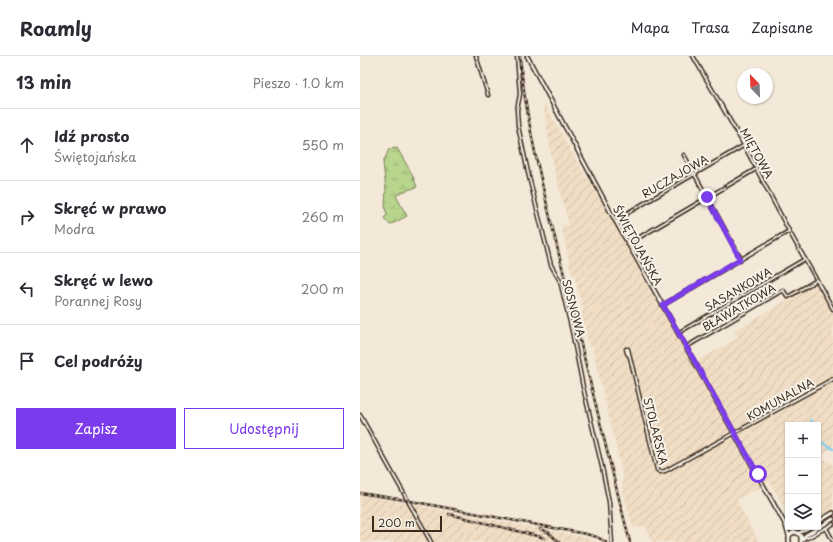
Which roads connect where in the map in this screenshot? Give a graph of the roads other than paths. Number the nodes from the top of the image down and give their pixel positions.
1 (476, 56) edge
2 (517, 56) edge
3 (527, 56) edge
4 (693, 56) edge
5 (488, 95) dead end
6 (744, 145) junction
7 (684, 155) dead end
8 (756, 169) junction
9 (694, 174) junction
10 (707, 197) junction
11 (616, 222) junction
12 (789, 231) junction
13 (628, 244) junction
14 (740, 259) junction
15 (805, 259) junction
16 (817, 280) junction
17 (663, 305) junction
18 (833, 309) edge
19 (678, 333) junction
20 (686, 347) junction
21 (630, 356) dead end
22 (833, 379) edge
23 (360, 415) edge
24 (735, 434) junction
25 (833, 513) edge
26 (833, 519) edge
27 (821, 520) edge
28 (785, 524) edge
29 (833, 524) edge
30 (826, 528) junction
31 (792, 530) edge
32 (802, 530) edge
33 (797, 532) junction
34 (807, 538) dead end
35 (789, 539) edge
36 (801, 541) edge
37 (833, 541) edge
38 (431, 542) edge
39 (612, 542) edge
40 (784, 542) edge

1 - 5 street
2 - 39 street, SOSNOWA
3 - 11 street, ŚWIĘTOJAŃSKA
4 - 6 street, MIĘTOWA
6 - 8 street, MIĘTOWA
6 - 9 street, RUCZAJOWA
7 - 9 street
8 - 10 street
8 - 12 street, MIĘTOWA
9 - 10 street
9 - 11 street, RUCZAJOWA
10 - 13 street
10 - 14 street
11 - 13 street, ŚWIĘTOJAŃSKA
12 - 14 street
12 - 15 street, MIĘTOWA
13 - 17 street, ŚWIĘTOJAŃSKA
14 - 17 street
15 - 16 street, MIĘTOWA
15 - 19 street, SASANKOWA
16 - 18 street, MIĘTOWA
16 - 20 street, BŁAWATKOWA
17 - 19 street, ŚWIĘTOJAŃSKA
19 - 20 street, ŚWIĘTOJAŃSKA
20 - 24 street, ŚWIĘTOJAŃSKA
21 - 24 street, STOLARSKA
22 - 24 street, KOMUNALNA
23 - 38 street
24 - 28 street, ŚWIĘTOJAŃSKA
25 - 27 main road
26 - 36 main road
29 - 30 street
30 - 34 street
30 - 37 street
31 - 33 street, ŚWIĘTOJAŃSKA
32 - 33 main road
33 - 35 main road
33 - 36 main road
35 - 40 main road

